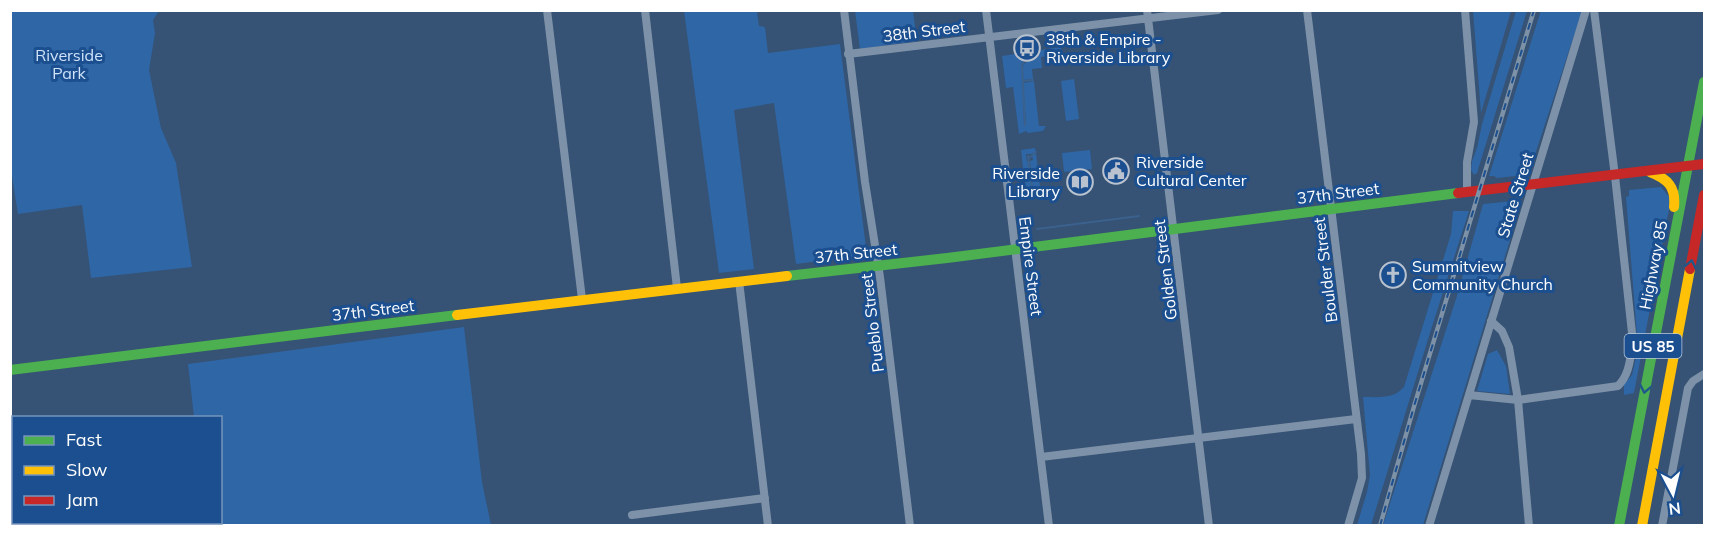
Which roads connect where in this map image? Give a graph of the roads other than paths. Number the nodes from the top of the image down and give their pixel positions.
1 (547, 10) edge
2 (645, 10) edge
3 (844, 10) edge
4 (986, 10) edge
5 (1218, 10) edge
6 (1307, 10) edge
7 (1465, 10) edge
8 (1586, 10) edge
9 (1594, 10) edge
10 (1148, 15) edge
11 (989, 37) junction
12 (848, 54) junction
13 (1704, 82) edge
14 (1704, 164) edge
15 (1688, 166) junction
16 (1650, 171) junction
17 (1615, 176) junction
18 (1533, 185) junction
19 (1467, 192) junction
20 (1704, 195) edge
21 (1331, 209) junction
22 (1173, 229) junction
23 (1015, 248) junction
24 (878, 265) junction
25 (738, 281) junction
26 (677, 288) junction
27 (582, 299) junction
28 (1491, 321) junction
29 (1657, 325) junction
30 (10, 370) edge
31 (1704, 374) edge
32 (1468, 394) junction
33 (1518, 400) junction
34 (1356, 419) junction
35 (1199, 439) junction
36 (1041, 457) junction
37 (765, 498) junction
38 (632, 515) dead end
39 (768, 525) edge
40 (910, 525) edge
41 (1049, 525) edge
42 (1209, 525) edge
43 (1348, 525) edge
44 (1429, 525) edge
45 (1529, 525) edge
46 (1619, 525) edge
47 (1642, 525) edge
48 (1662, 525) edge

1 - 27 street
2 - 26 street
3 - 12 street, Pueblo Street
4 - 11 street, Empire Street
5 - 10 street, 38th Street
6 - 21 street, Boulder Street
7 - 19 street
8 - 18 street, State Street
9 - 17 street
10 - 11 street, 38th Street
10 - 22 street, Golden Street
11 - 12 street, 38th Street
11 - 23 street, Empire Street
12 - 24 street, Pueblo Street
13 - 15 main road, Highway 85 / US 85
14 - 15 main road, 37th Street
15 - 16 main road, 37th Street
15 - 29 main road, Highway 85 / US 85
16 - 17 main road, 37th Street
16 - 29 main road
17 - 18 main road, 37th Street
17 - 33 street
18 - 19 main road, 37th Street
18 - 28 street, State Street
19 - 21 main road, 37th Street
47 -> 20 main road, US 85
21 - 22 main road, 37th Street
21 - 34 street, Boulder Street
22 - 23 main road, 37th Street
22 - 35 street, Golden Street
23 - 24 main road, 37th Street
23 - 36 street, Empire Street
24 - 25 main road, 37th Street
24 - 40 street, Pueblo Street
25 - 26 main road, 37th Street
25 - 37 street
26 - 27 main road, 37th Street
27 - 30 main road, 37th Street
28 - 32 street, State Street
28 - 33 street
29 -> 46 main road, Highway 85 / US 85
31 - 48 street
32 - 33 street
32 - 44 street, State Street
33 - 45 street
34 - 35 street
34 - 43 street, Boulder Street
35 - 36 street
35 - 42 street, Golden Street
36 - 41 street, Empire Street
37 - 38 street
37 - 39 street

